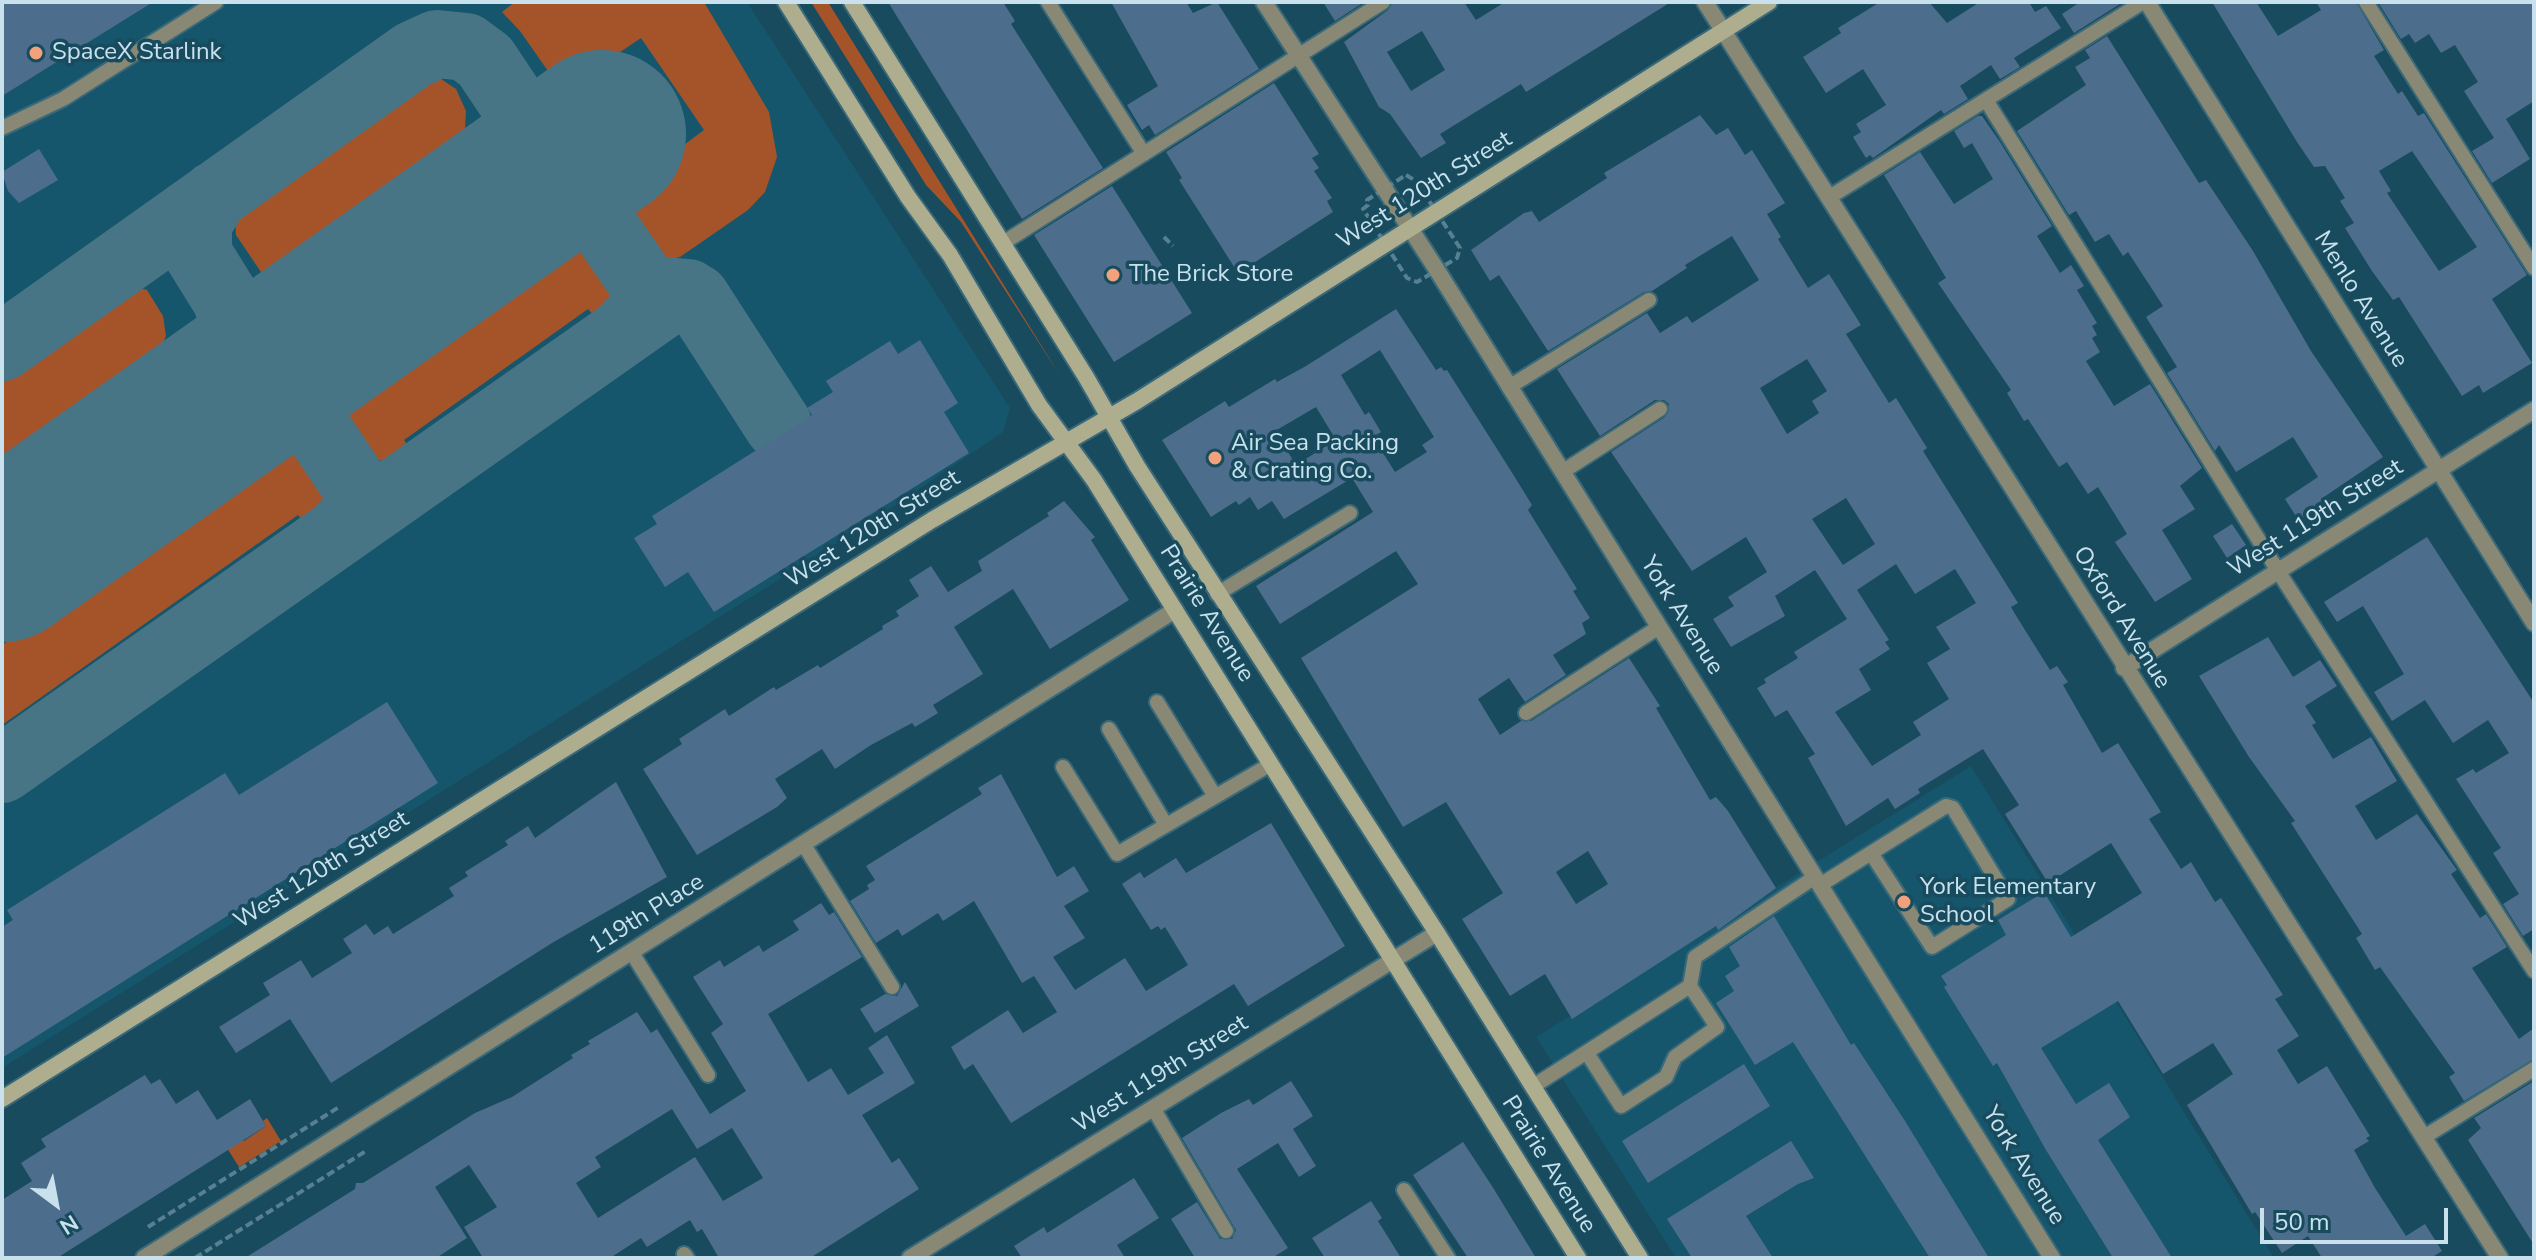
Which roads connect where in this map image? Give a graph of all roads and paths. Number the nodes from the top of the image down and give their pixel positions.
1 (216, 2) edge
2 (786, 2) edge
3 (852, 2) edge
4 (1048, 2) edge
5 (1264, 2) edge
6 (1383, 2) edge
7 (1705, 2) edge
8 (1769, 2) edge
9 (2145, 2) edge
10 (2366, 2) edge
11 (1723, 31) junction
12 (1298, 55) junction
13 (1986, 100) junction
14 (2, 128) edge
15 (1144, 154) junction
16 (1828, 198) junction
17 (1410, 230) junction
18 (1164, 237) dead end
19 (1003, 243) junction
20 (1173, 246) dead end
21 (2534, 268) edge
22 (1649, 300) dead end
23 (1509, 387) junction
24 (1660, 409) dead end
25 (2534, 410) edge
26 (1108, 415) junction
27 (1068, 440) junction
28 (2438, 470) junction
29 (1562, 472) junction
30 (1350, 513) dead end
31 (2278, 571) junction
32 (1217, 594) junction
33 (1175, 610) junction
34 (2534, 623) edge
35 (1659, 627) junction
36 (2124, 668) junction
37 (1157, 702) dead end
38 (1526, 713) dead end
39 (1109, 729) dead end
40 (1271, 764) junction
41 (1063, 767) dead end
42 (1215, 796) junction
43 (1166, 825) junction
44 (804, 845) junction
45 (1871, 853) junction
46 (1818, 881) junction
47 (1437, 933) junction
48 (632, 953) junction
49 (1393, 960) junction
50 (2534, 971) edge
51 (1690, 986) junction
52 (892, 987) dead end
53 (1587, 1053) junction
54 (2534, 1069) edge
55 (708, 1075) dead end
56 (1532, 1087) junction
57 (2, 1099) edge
58 (339, 1107) dead end
59 (1153, 1108) junction
60 (2424, 1137) junction
61 (366, 1151) dead end
62 (1404, 1190) dead end
63 (148, 1227) dead end
64 (1226, 1231) dead end
65 (144, 1258) edge
66 (195, 1258) edge
67 (910, 1258) edge
68 (1448, 1258) edge
69 (1578, 1258) edge
70 (1640, 1258) edge
71 (2052, 1258) edge
72 (2500, 1258) edge

1 - 14 lane
2 - 27 main road, Prairie Avenue
3 - 19 main road, Prairie Avenue
4 - 15 lane
5 - 12 street, York Avenue
6 - 12 lane
7 - 11 street, Oxford Avenue
8 - 11 main road, West 120th Street
9 - 13 lane
9 - 28 street, Menlo Avenue
10 - 21 lane
11 - 16 street, Oxford Avenue
11 - 17 main road, West 120th Street
12 - 15 lane
12 - 17 street, York Avenue
13 - 16 lane
13 - 31 lane
15 - 19 lane
16 - 36 street, Oxford Avenue
17 - 23 street, York Avenue
17 - 26 main road, West 120th Street
18 - 20 path
19 - 26 main road, Prairie Avenue
22 - 23 lane
23 - 29 street, York Avenue
24 - 29 lane
25 - 28 street, West 119th Street
26 - 27 main road, West 120th Street
26 - 32 main road, Prairie Avenue
27 - 33 main road, Prairie Avenue
27 - 57 main road, West 120th Street
28 - 31 street, West 119th Street
28 - 34 street, Menlo Avenue
29 - 35 street, York Avenue
30 - 32 lane
31 - 36 street, West 119th Street
31 - 50 lane
32 - 47 main road, Prairie Avenue
33 - 40 main road, Prairie Avenue
33 - 44 street, 119th Place
35 - 38 lane
35 - 46 street, York Avenue
36 - 60 street, Oxford Avenue
37 - 42 lane
39 - 43 lane
40 - 42 lane
40 - 49 main road, Prairie Avenue
41 - 43 lane
42 - 43 lane
44 - 48 street, 119th Place
44 - 52 lane
45 - 45 lane
45 - 46 lane
46 - 51 lane
46 - 71 street, York Avenue
47 - 49 street, West 119th Street
47 - 56 main road, Prairie Avenue
48 - 55 lane
48 - 65 street, 119th Place
49 - 59 street, West 119th Street
49 - 69 main road, Prairie Avenue
51 - 53 lane
51 - 53 lane
53 - 56 lane
54 - 60 lane
56 - 70 main road, Prairie Avenue
58 - 63 path
59 - 64 lane
59 - 67 street, West 119th Street
60 - 72 street, Oxford Avenue
61 - 66 path
62 - 68 lane

